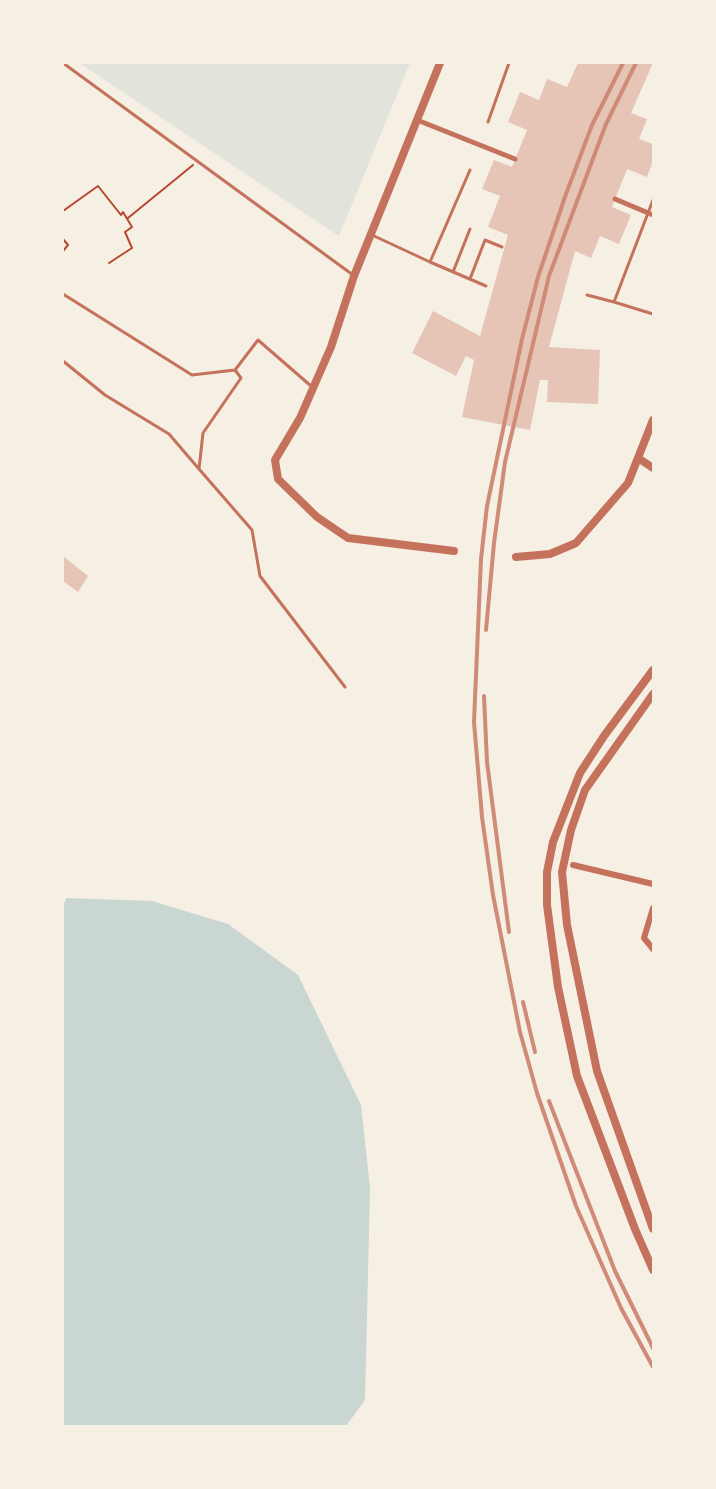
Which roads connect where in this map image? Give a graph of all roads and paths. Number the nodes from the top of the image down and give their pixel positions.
1 (63, 63) edge
2 (440, 63) edge
3 (509, 63) edge
4 (417, 120) junction
5 (488, 122) dead end
6 (515, 159) dead end
7 (198, 162) junction
8 (470, 170) dead end
9 (615, 199) dead end
10 (653, 200) edge
11 (63, 211) edge
12 (650, 214) edge
13 (127, 219) junction
14 (470, 229) dead end
15 (371, 235) junction
16 (63, 239) edge
17 (502, 247) dead end
18 (63, 251) edge
19 (110, 262) dead end
20 (430, 262) junction
21 (453, 272) junction
22 (354, 276) junction
23 (470, 279) junction
24 (486, 286) dead end
25 (63, 294) edge
26 (587, 295) dead end
27 (614, 302) junction
28 (653, 314) edge
29 (63, 361) edge
30 (235, 370) junction
31 (314, 387) junction
32 (653, 420) edge
33 (638, 458) junction
34 (653, 468) edge
35 (199, 469) junction
36 (454, 551) dead end
37 (516, 557) dead end
38 (653, 670) edge
39 (345, 687) dead end
40 (653, 694) edge
41 (573, 865) dead end
42 (653, 884) edge
43 (653, 908) edge
44 (653, 948) edge
45 (653, 1229) edge
46 (653, 1270) edge

1 - 7 lane
2 - 4 street
3 - 5 lane
4 - 6 street
4 - 15 street
7 - 13 path
7 - 22 lane
8 - 20 lane
9 - 12 street
10 - 12 lane
11 - 13 path
12 - 27 lane
13 - 19 path
14 - 21 lane
15 - 20 lane
15 - 22 street
16 - 18 path
17 - 23 lane
20 - 21 lane
21 - 23 lane
22 - 31 street
23 - 24 lane
25 - 30 lane
26 - 27 lane
27 - 28 lane
29 - 35 lane
30 - 31 lane
30 - 35 lane
31 - 36 street
32 - 33 street
33 - 34 street
33 - 37 street
35 - 39 lane
38 - 46 street
40 - 45 street
41 - 42 street
43 - 44 street

